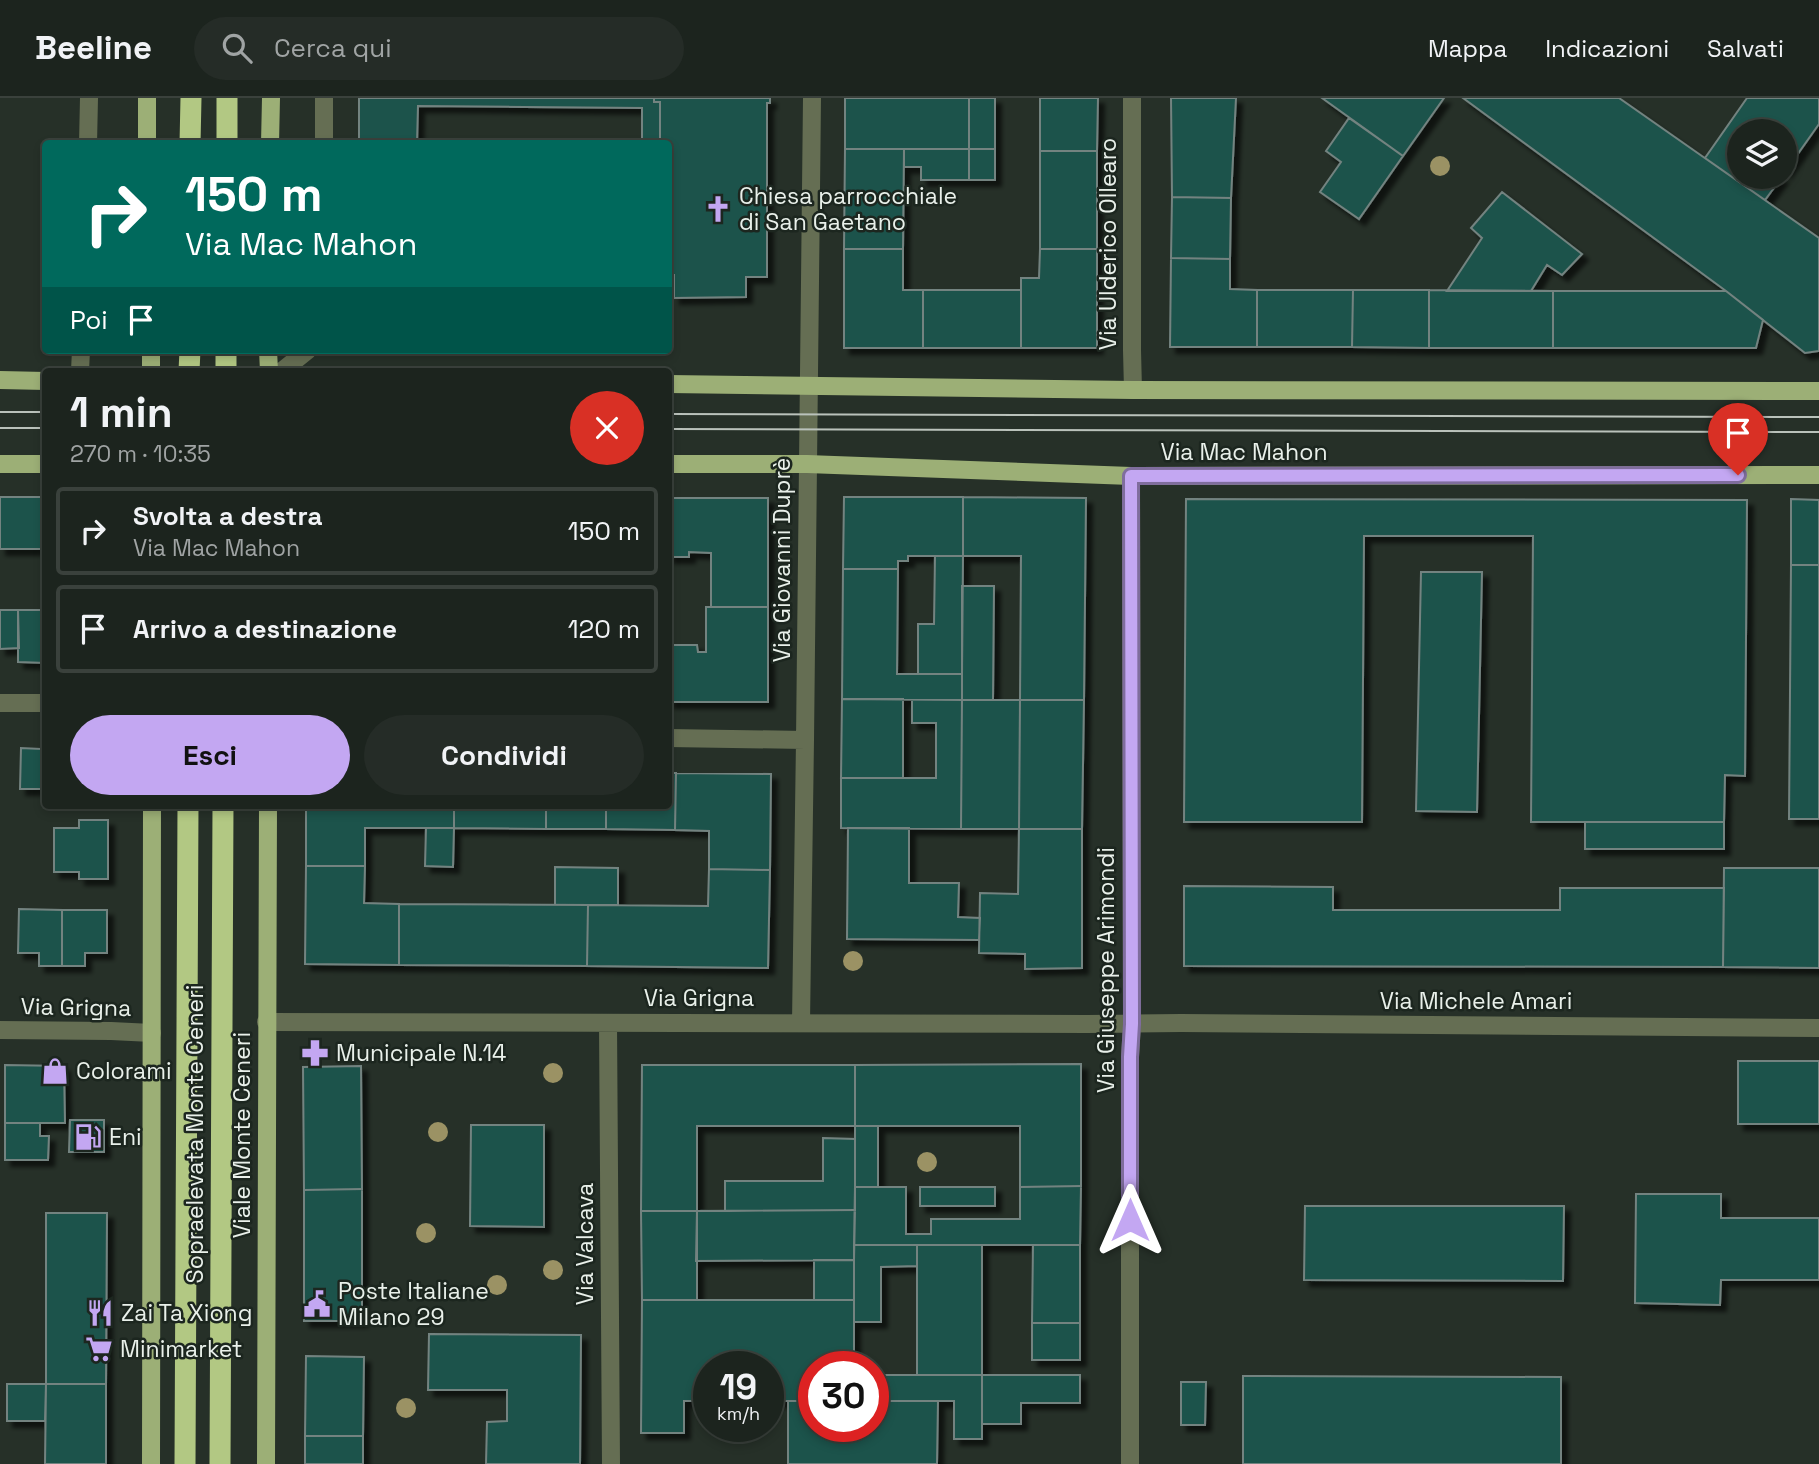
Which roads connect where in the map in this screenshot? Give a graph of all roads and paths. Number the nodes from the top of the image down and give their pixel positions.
1 (89, 98) edge
2 (147, 98) edge
3 (191, 98) edge
4 (227, 98) edge
5 (271, 98) edge
6 (324, 98) edge
7 (811, 98) edge
8 (1132, 98) edge
9 (88, 140) edge
10 (147, 140) edge
11 (190, 140) edge
12 (227, 140) edge
13 (270, 140) edge
14 (324, 140) edge
15 (303, 354) edge
16 (286, 368) edge
17 (0, 380) edge
18 (42, 380) edge
19 (672, 384) edge
20 (808, 385) junction
21 (1133, 390) junction
22 (1819, 391) edge
23 (0, 464) edge
24 (42, 464) edge
25 (672, 464) edge
26 (807, 464) junction
27 (1819, 475) edge
28 (1131, 476) junction
29 (0, 703) edge
30 (42, 703) edge
31 (672, 738) edge
32 (805, 740) junction
33 (152, 809) edge
34 (188, 809) edge
35 (223, 809) edge
36 (268, 809) edge
37 (266, 1022) junction
38 (608, 1023) junction
39 (801, 1023) junction
40 (1132, 1024) junction
41 (1819, 1028) edge
42 (0, 1030) edge
43 (152, 1033) junction
44 (151, 1464) edge
45 (185, 1464) edge
46 (220, 1464) edge
47 (266, 1464) edge
48 (611, 1464) edge
49 (1130, 1464) edge

1 - 9 street
2 - 10 main road
3 - 11 highway
4 - 12 highway
5 - 13 main road
6 - 14 street
7 - 20 street, Via Giovanni Duprè
8 - 21 street, Via Ulderico Ollearo
15 - 16 street
17 - 18 main road
19 - 20 main road
20 - 21 main road
20 - 26 street, Via Giovanni Duprè
21 - 22 main road
23 - 24 main road
25 - 26 main road, Via Mac Mahon
26 - 28 main road, Via Mac Mahon
26 - 32 street, Via Giovanni Duprè
27 - 28 main road, Via Mac Mahon
28 - 40 street, Via Giuseppe Arimondi
29 - 30 street
31 - 32 street
32 - 39 street, Via Giovanni Duprè
33 - 43 main road
34 - 45 highway, Sopraelevata Monte Ceneri
35 - 46 highway, Sopraelevata Monte Ceneri
36 - 37 main road, Viale Monte Ceneri
37 - 38 street, Via Grigna
37 - 47 main road, Viale Monte Ceneri
38 - 39 street, Via Grigna
38 - 48 street, Via Valcava
39 - 40 street, Via Grigna
40 - 41 street, Via Michele Amari
40 - 49 street, Via Giuseppe Arimondi
42 - 43 street, Via Grigna
43 - 44 main road

